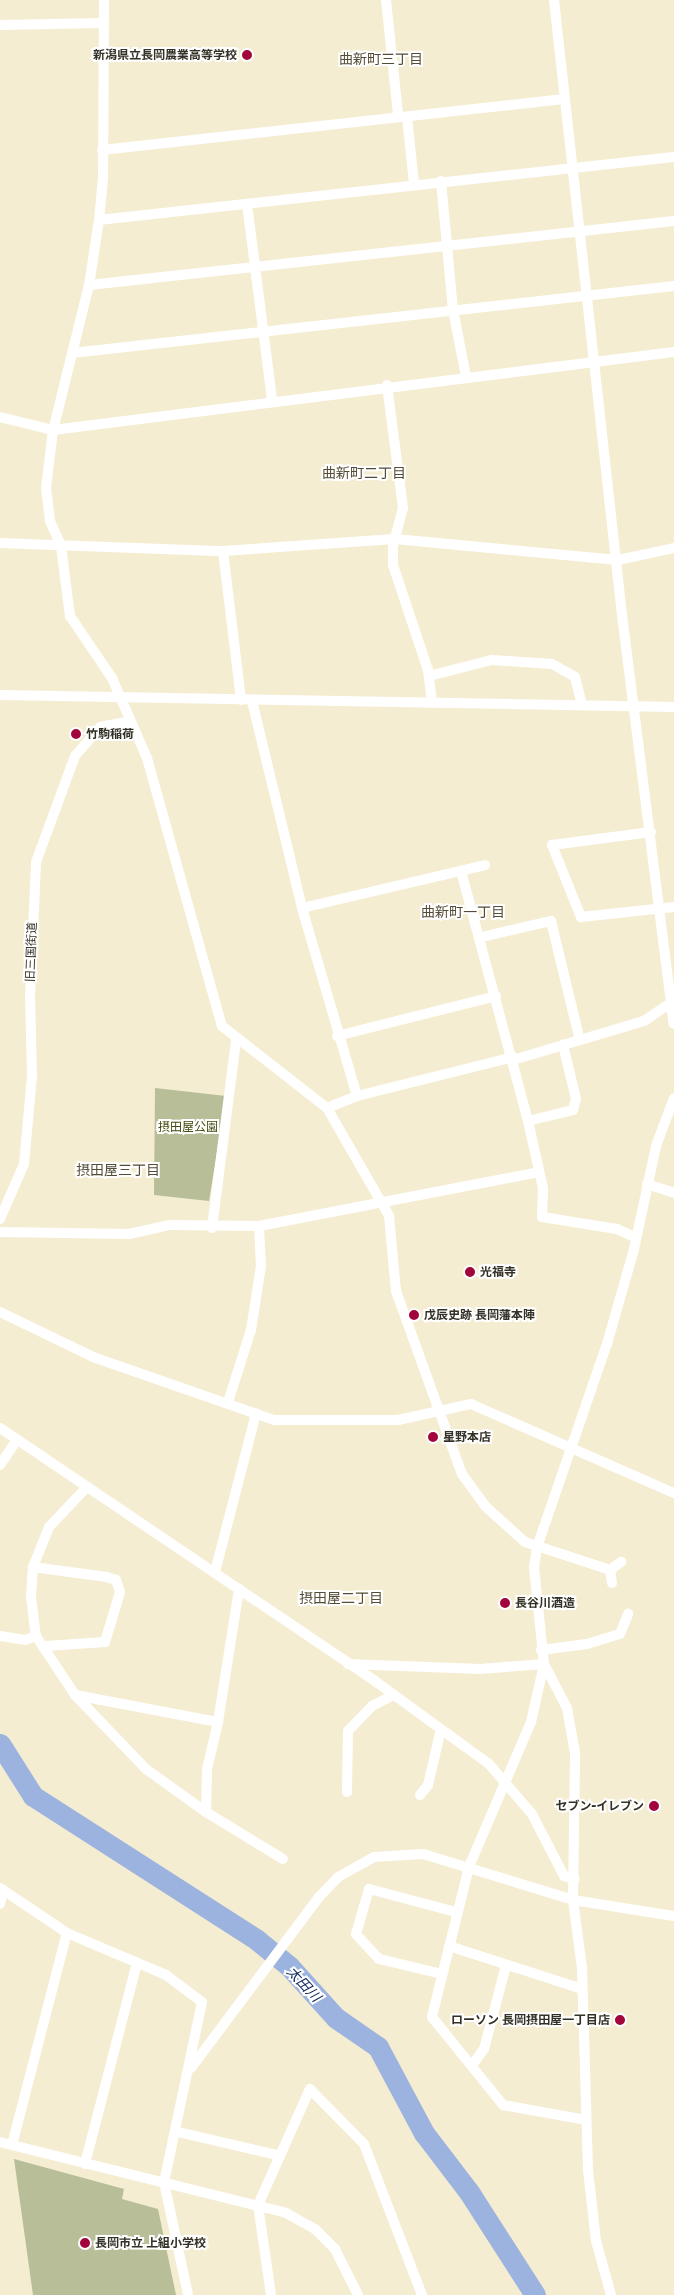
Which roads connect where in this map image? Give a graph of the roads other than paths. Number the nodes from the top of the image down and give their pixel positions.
1 (104, 0) edge
2 (386, 0) edge
3 (554, 0) edge
4 (103, 23) junction
5 (0, 25) edge
6 (564, 99) junction
7 (402, 115) junction
8 (102, 150) junction
9 (674, 157) edge
10 (573, 168) junction
11 (441, 181) junction
12 (414, 184) junction
13 (247, 204) junction
14 (99, 220) junction
15 (674, 221) edge
16 (582, 231) junction
17 (447, 246) junction
18 (258, 268) junction
19 (88, 285) junction
20 (674, 286) edge
21 (588, 297) junction
22 (453, 310) junction
23 (260, 332) junction
24 (674, 352) edge
25 (72, 353) junction
26 (595, 362) junction
27 (466, 376) junction
28 (387, 385) junction
29 (272, 400) junction
30 (0, 417) edge
31 (53, 430) junction
32 (394, 540) junction
33 (0, 543) edge
34 (62, 546) junction
35 (674, 548) edge
36 (223, 551) junction
37 (618, 560) junction
38 (428, 676) junction
39 (0, 695) edge
40 (119, 696) junction
41 (241, 700) junction
42 (252, 701) junction
43 (432, 703) junction
44 (582, 705) junction
45 (634, 706) junction
46 (674, 707) edge
47 (130, 721) junction
48 (651, 832) junction
49 (485, 865) dead end
50 (461, 871) junction
51 (674, 907) edge
52 (302, 908) junction
53 (660, 908) junction
54 (482, 937) junction
55 (496, 996) junction
56 (671, 1004) junction
57 (674, 1023) edge
58 (338, 1036) junction
59 (580, 1037) junction
60 (236, 1040) junction
61 (563, 1045) junction
62 (513, 1059) junction
63 (357, 1096) junction
64 (674, 1098) edge
65 (327, 1108) junction
66 (528, 1121) junction
67 (539, 1172) junction
68 (647, 1184) junction
69 (674, 1193) edge
70 (383, 1204) junction
71 (0, 1218) edge
72 (259, 1226) junction
73 (212, 1228) junction
74 (0, 1232) edge
75 (636, 1238) junction
76 (0, 1312) edge
77 (228, 1402) junction
78 (256, 1412) junction
79 (437, 1414) junction
80 (0, 1428) edge
81 (17, 1440) junction
82 (572, 1448) junction
83 (0, 1465) edge
84 (86, 1488) junction
85 (674, 1493) edge
86 (537, 1547) junction
87 (621, 1562) dead end
88 (33, 1567) junction
89 (610, 1570) junction
90 (214, 1572) junction
91 (612, 1583) dead end
92 (239, 1589) junction
93 (628, 1614) dead end
94 (0, 1636) edge
95 (36, 1636) junction
96 (46, 1646) junction
97 (541, 1650) junction
98 (346, 1664) junction
99 (544, 1664) junction
100 (75, 1695) junction
101 (394, 1695) junction
102 (218, 1722) junction
103 (441, 1729) junction
104 (505, 1782) junction
105 (347, 1792) dead end
106 (420, 1795) dead end
107 (206, 1812) junction
108 (284, 1859) dead end
109 (469, 1866) junction
110 (575, 1879) junction
111 (2, 1889) edge
112 (574, 1900) junction
113 (0, 1904) edge
114 (456, 1912) junction
115 (674, 1916) edge
116 (67, 1933) junction
117 (449, 1946) junction
118 (136, 1963) junction
119 (506, 1966) junction
120 (442, 1974) junction
121 (582, 1990) junction
122 (473, 2064) junction
123 (191, 2068) junction
124 (586, 2120) junction
125 (178, 2132) junction
126 (0, 2142) edge
127 (12, 2145) junction
128 (277, 2155) junction
129 (85, 2164) junction
130 (164, 2182) junction
131 (258, 2205) junction
132 (188, 2295) edge
133 (271, 2295) edge
134 (358, 2295) edge
135 (422, 2295) edge
136 (611, 2295) edge

1 - 4 street
2 - 7 street
3 - 6 street
4 - 5 street
4 - 8 street
6 - 7 street
6 - 10 street
7 - 8 street
7 - 12 street
8 - 14 street
9 - 10 street
10 - 11 street
10 - 16 street
11 - 12 street
11 - 17 street
12 - 13 street
13 - 14 street
13 - 18 street
14 - 19 street
15 - 16 street
16 - 17 street
16 - 21 street
17 - 18 street
17 - 22 street
18 - 19 street
18 - 23 street
19 - 25 street
20 - 21 street
21 - 22 street
21 - 26 street
22 - 23 street
22 - 27 street
23 - 25 street
23 - 29 street
24 - 26 street
25 - 31 street
26 - 27 street
26 - 37 street
27 - 28 street
28 - 29 street
28 - 32 street
29 - 31 street
30 - 31 street
31 - 34 street
32 - 36 street
32 - 37 street
32 - 38 street
33 - 34 street
34 - 36 street
34 - 40 street
35 - 37 street
36 - 41 street
37 - 45 street
38 - 43 street
38 - 44 street
39 - 40 street
40 - 41 street
40 - 47 street
41 - 42 street
42 - 43 street
42 - 52 street
43 - 44 street
44 - 45 street
45 - 46 street
45 - 48 street
47 - 60 street
47 - 71 street, 旧三国街道
48 - 53 street
48 - 53 street
49 - 50 street
50 - 52 street
50 - 54 street
51 - 53 street
52 - 58 street
53 - 56 street
54 - 55 street
54 - 59 street
55 - 58 street
55 - 62 street
56 - 57 street
56 - 59 street
58 - 63 street
59 - 61 street
60 - 65 street
60 - 73 street
61 - 62 street
61 - 66 street
62 - 63 street
62 - 66 street
63 - 65 street
64 - 68 street
65 - 70 street
66 - 67 street
67 - 70 street
67 - 75 street
68 - 69 street
68 - 75 street
70 - 72 street
70 - 79 street
72 - 73 street
72 - 77 street
73 - 74 street
75 - 82 street
76 - 77 street
77 - 78 street
78 - 79 street
78 - 90 street
79 - 82 street
79 - 86 street
80 - 81 street
81 - 83 street
81 - 84 street
82 - 85 street
82 - 86 street
84 - 88 street
84 - 90 street
86 - 89 street
86 - 97 street
87 - 89 street
88 - 95 street
88 - 96 street
89 - 91 street
90 - 92 street
92 - 98 street
92 - 102 street
93 - 97 street
94 - 95 street
95 - 96 street
96 - 100 street
97 - 99 street
98 - 99 street
98 - 101 street
99 - 104 street
99 - 110 street
100 - 102 street
100 - 107 street
101 - 103 street
101 - 105 street
102 - 107 street
103 - 104 street
103 - 106 street
104 - 109 street
104 - 110 street
107 - 108 street
109 - 112 street
109 - 114 street
109 - 123 street
110 - 112 street
111 - 113 street
111 - 116 street
112 - 115 street
112 - 121 street
114 - 117 street
114 - 120 street
116 - 118 street
116 - 127 street
117 - 119 street
117 - 120 street
118 - 123 street
118 - 129 street
119 - 121 street
119 - 122 street
120 - 122 street
121 - 124 street
122 - 124 street
123 - 125 street
124 - 136 street
125 - 128 street
125 - 130 street
126 - 127 street
127 - 129 street
128 - 131 street
128 - 135 street
129 - 130 street
130 - 131 street
130 - 132 street
131 - 133 street
131 - 134 street

